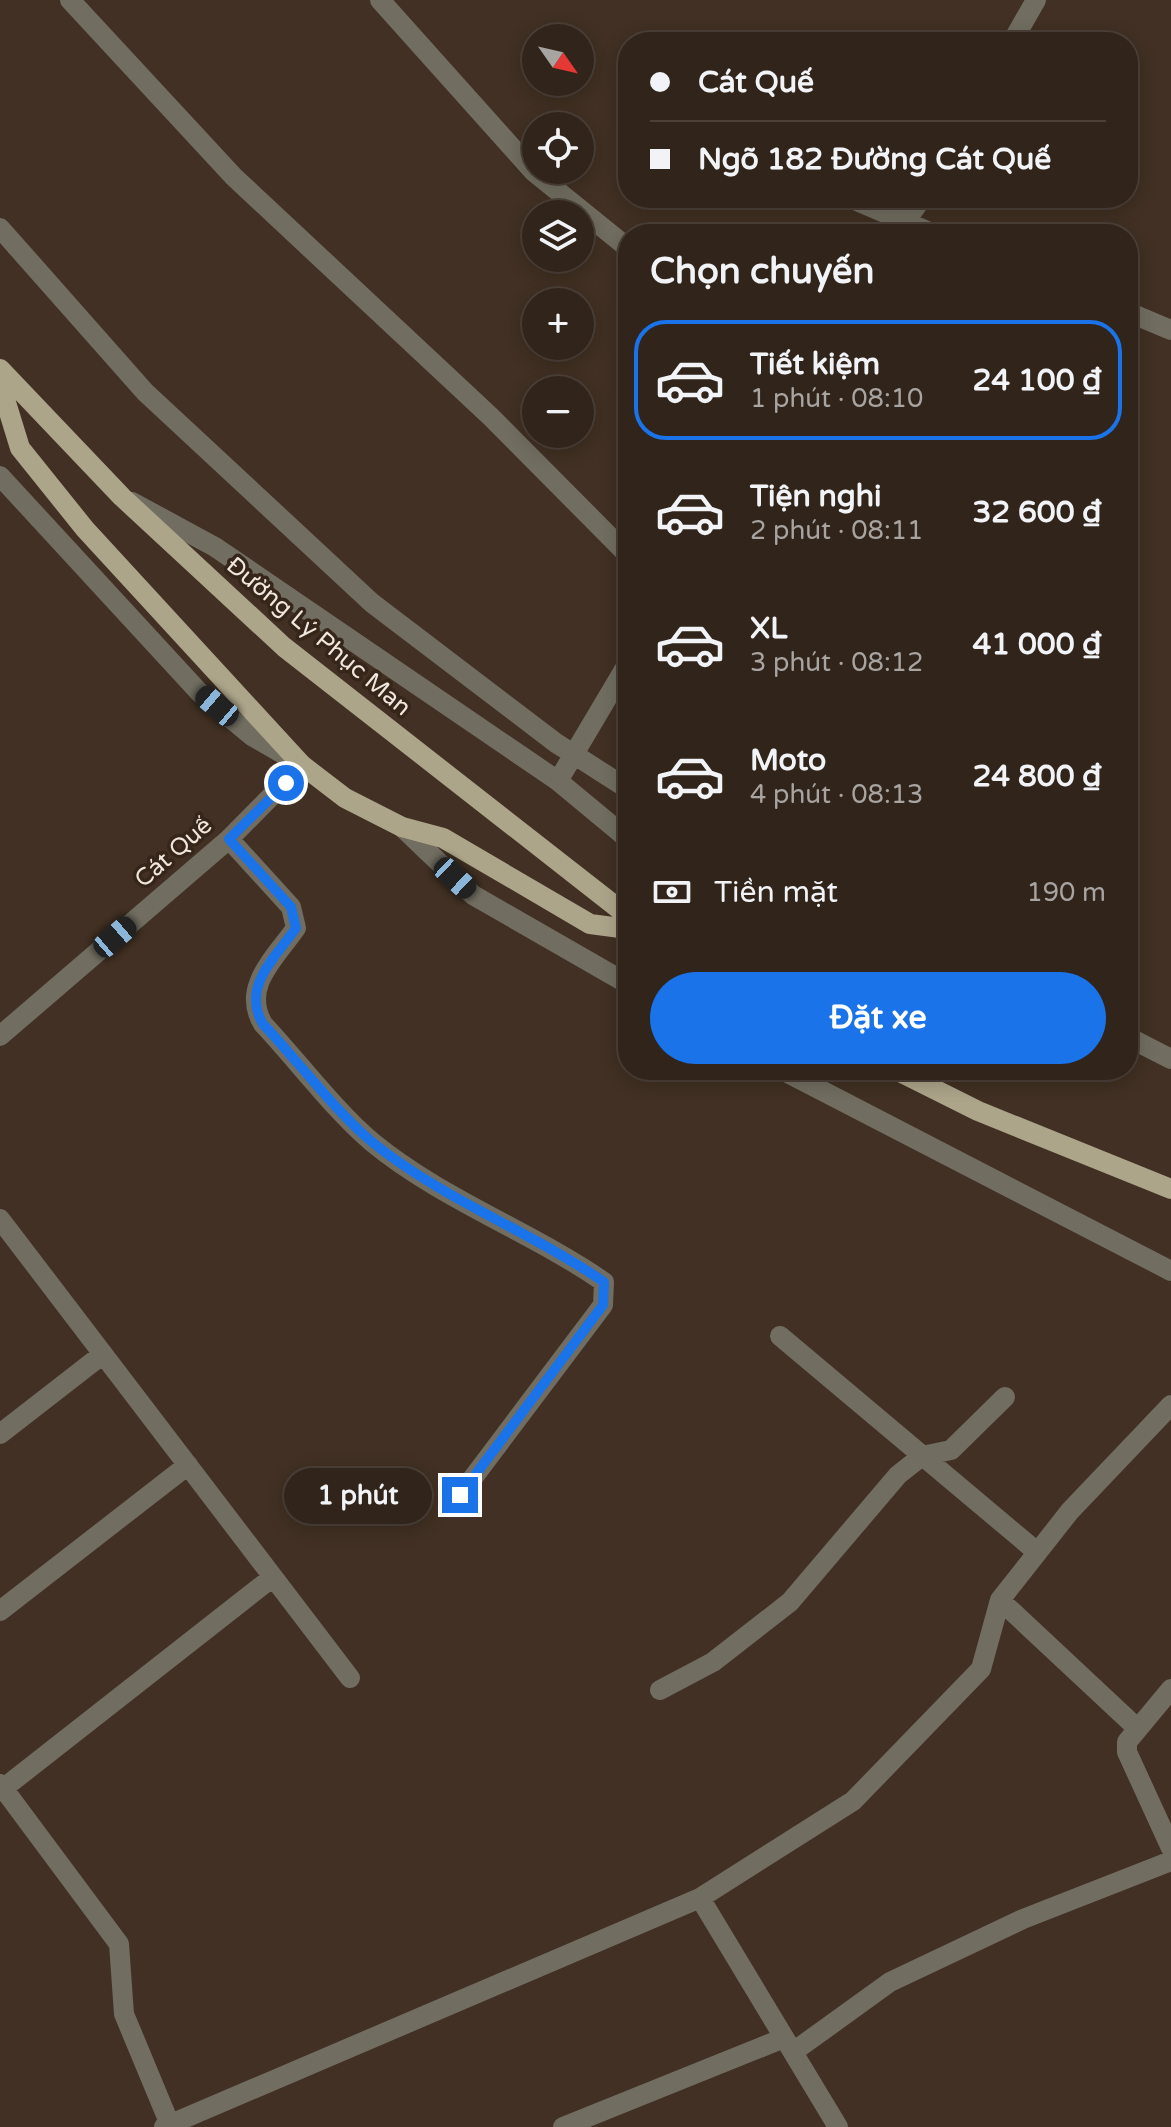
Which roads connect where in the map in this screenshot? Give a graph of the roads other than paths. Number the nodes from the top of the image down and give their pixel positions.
1 (70, 0) edge
2 (380, 0) edge
3 (1036, 0) edge
4 (1018, 32) edge
5 (867, 208) edge
6 (894, 224) edge
7 (0, 228) edge
8 (618, 240) edge
9 (1138, 316) edge
10 (1171, 330) edge
11 (0, 369) edge
12 (0, 383) edge
13 (0, 476) edge
14 (122, 497) junction
15 (618, 545) edge
16 (618, 680) edge
17 (575, 753) junction
18 (302, 765) junction
19 (558, 781) junction
20 (618, 782) edge
21 (402, 827) junction
22 (618, 831) edge
23 (229, 839) junction
24 (618, 908) edge
25 (618, 928) edge
26 (618, 978) edge
27 (0, 1036) edge
28 (1138, 1042) edge
29 (1171, 1059) edge
30 (801, 1080) edge
31 (921, 1080) edge
32 (1171, 1189) edge
33 (0, 1219) edge
34 (7, 1243) edge
35 (1171, 1271) edge
36 (780, 1336) dead end
37 (103, 1354) junction
38 (1005, 1397) dead end
39 (1171, 1405) edge
40 (0, 1434) edge
41 (922, 1456) junction
42 (188, 1465) junction
43 (460, 1495) dead end
44 (1037, 1552) junction
45 (273, 1577) junction
46 (1000, 1600) junction
47 (0, 1611) edge
48 (350, 1678) dead end
49 (1171, 1689) edge
50 (660, 1690) dead end
51 (1138, 1729) junction
52 (1, 1788) edge
53 (1171, 1848) edge
54 (1171, 1861) edge
55 (700, 1898) junction
56 (788, 2045) junction
57 (168, 2126) edge
58 (563, 2127) edge
59 (838, 2127) edge

1 - 15 street
2 - 8 street
3 - 4 street
5 - 6 street
7 - 17 street
9 - 10 street
11 - 14 main road, Đường Lý Phục Man
12 - 18 main road
13 - 18 street
14 - 19 street
14 - 24 main road, Đường Lý Phục Man
16 - 17 street
17 - 19 street
17 - 20 street
18 - 21 main road
18 - 23 street, Cát Quế
19 - 22 street
21 - 25 main road
21 - 26 street
23 - 27 street, Cát Quế
23 - 43 street
28 - 29 street
30 - 35 street
31 - 32 main road
33 - 34 street
34 - 37 street
36 - 41 street
37 - 40 street
37 - 42 street
38 - 41 street
39 - 44 street
41 - 44 street
41 - 50 street
42 - 45 street
42 - 47 street
44 - 46 street
45 - 48 street
45 - 52 street
46 - 51 street
46 - 55 street
49 - 51 street
51 - 53 street
52 - 57 street
54 - 56 street
55 - 56 street
55 - 57 street
56 - 58 street
56 - 59 street

